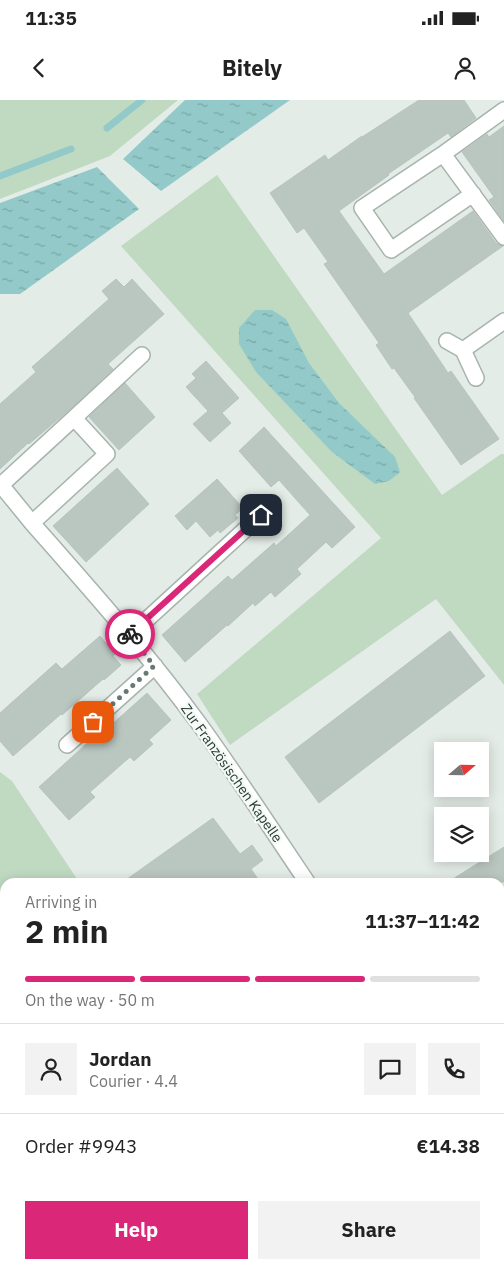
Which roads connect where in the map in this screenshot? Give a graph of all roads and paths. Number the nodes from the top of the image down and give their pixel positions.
1 (504, 110) edge
2 (443, 154) junction
3 (473, 194) junction
4 (504, 237) edge
5 (504, 321) edge
6 (447, 341) dead end
7 (463, 350) junction
8 (142, 355) dead end
9 (476, 378) dead end
10 (74, 418) junction
11 (261, 515) dead end
12 (32, 523) junction
13 (130, 635) junction
14 (154, 666) junction
15 (67, 745) dead end
16 (304, 878) edge

1 - 2 street
2 - 3 street
2 - 3 street
3 - 4 street
5 - 7 street
6 - 7 street
7 - 9 street
8 - 10 street, Zur Französischen Kapelle
10 - 12 street, Zur Französischen Kapelle
10 - 12 street
11 - 13 street
12 - 13 street, Zur Französischen Kapelle
13 - 14 street, Zur Französischen Kapelle
14 - 15 street
14 - 16 street, Zur Französischen Kapelle

